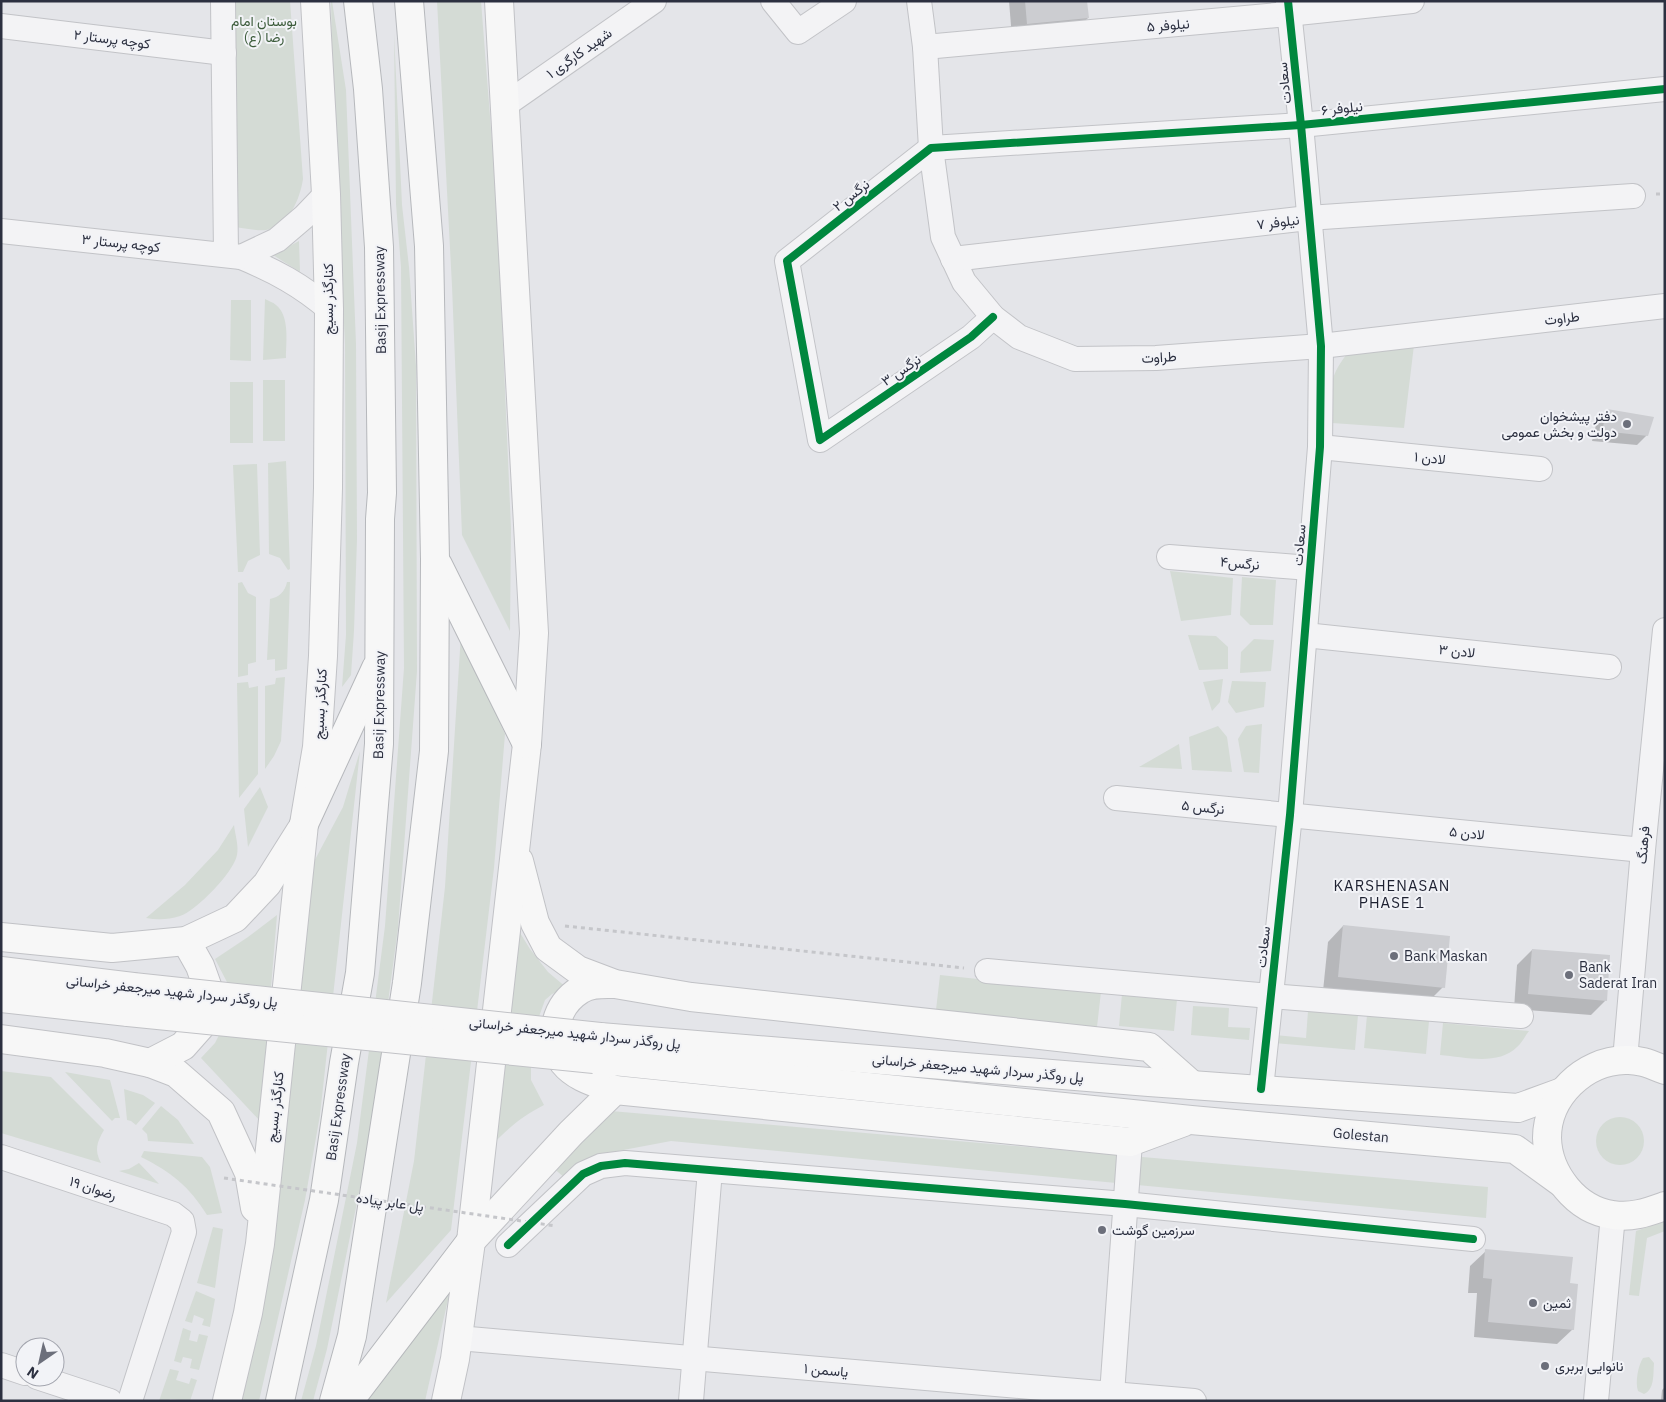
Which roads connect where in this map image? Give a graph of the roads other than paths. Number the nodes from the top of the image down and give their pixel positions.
1 (223, 1) edge
2 (315, 1) edge
3 (358, 1) edge
4 (499, 1) edge
5 (654, 1) edge
6 (773, 1) edge
7 (844, 1) edge
8 (919, 1) edge
9 (1412, 1) edge
10 (409, 2) edge
11 (1288, 8) edge
12 (1, 26) edge
13 (925, 47) junction
14 (224, 53) junction
15 (1665, 89) edge
16 (505, 105) junction
17 (1301, 124) junction
18 (931, 148) junction
19 (326, 194) junction
20 (1633, 196) dead end
21 (1308, 218) junction
22 (1, 230) edge
23 (233, 256) junction
24 (953, 259) junction
25 (1665, 306) edge
26 (329, 309) junction
27 (993, 317) junction
28 (1320, 346) junction
29 (820, 440) joint
30 (1320, 447) junction
31 (1540, 468) dead end
32 (1169, 557) dead end
33 (435, 559) junction
34 (1310, 568) junction
35 (1665, 630) edge
36 (1305, 635) junction
37 (380, 658) junction
38 (1609, 667) dead end
39 (1662, 672) edge
40 (527, 744) junction
41 (1116, 798) dead end
42 (1290, 815) junction
43 (304, 824) junction
44 (515, 844) junction
45 (1643, 850) junction
46 (1, 937) edge
47 (186, 941) junction
48 (1, 971) edge
49 (987, 971) road end
50 (615, 984) junction
51 (1270, 996) junction
52 (1, 998) edge
53 (131, 999) junction
54 (1522, 1016) dead end
55 (1, 1040) edge
56 (597, 1048) junction
57 (1625, 1060) junction
58 (150, 1063) junction
59 (1665, 1070) edge
60 (1192, 1085) junction
61 (1261, 1089) junction
62 (615, 1090) junction
63 (1562, 1092) junction
64 (1149, 1116) joint
65 (1191, 1120) junction
66 (1130, 1142) junction
67 (1, 1158) edge
68 (710, 1170) junction
69 (1562, 1183) junction
70 (1125, 1204) junction
71 (1665, 1206) edge
72 (1613, 1215) junction
73 (1473, 1239) dead end
74 (471, 1241) junction
75 (260, 1244) junction
76 (508, 1245) dead end
77 (458, 1338) junction
78 (695, 1358) junction
79 (1, 1365) edge
80 (15, 1370) edge
81 (65, 1386) edge
82 (998, 1393) edge
83 (1112, 1394) junction
84 (110, 1401) edge
85 (130, 1401) edge
86 (227, 1401) edge
87 (280, 1401) edge
88 (334, 1401) edge
89 (349, 1401) edge
90 (446, 1401) edge
91 (691, 1401) edge
92 (1194, 1401) edge
93 (1596, 1401) edge

1 - 14 street
2 - 19 main road, کنارگذر بسیج
3 - 37 main road, Basij Expressway
4 - 16 main road
5 - 16 street, شهید کارگری ۱
6 - 7 street
8 - 13 street, طراوت
9 - 11 street, نیلوفر ۵
10 - 33 main road
11 - 13 street, نیلوفر ۵
11 - 17 street, سعادت
12 - 14 street, کوچه پرستار ۲
13 - 18 street, طراوت
14 - 23 street
15 - 17 street, نیلوفر ۶
16 - 40 main road
17 - 18 street, نیلوفر ۶
17 - 21 street, سعادت
18 - 24 street, طراوت
18 - 29 street, نرگس ۲
19 - 23 street
19 - 26 main road, کنارگذر بسیج
20 - 21 street, نیلوفر ۷
21 - 24 street, نیلوفر ۷
21 - 28 street, سعادت
22 - 23 street, کوچه پرستار ۳
23 - 26 street, کوچه پرستار ۳
24 - 27 street, طراوت
25 - 28 street, طراوت
26 - 43 main road, کنارگذر بسیج
27 - 28 street, طراوت
27 - 29 street, نرگس ۳
28 - 30 street, سعادت
30 - 31 street, لادن ۱
30 - 34 street, سعادت
32 - 34 street, نرگس۴
33 - 40 main road
33 - 88 main road
34 - 36 street, سعادت
35 - 39 street, فرهنگ
36 - 38 street, لادن ۳
36 - 42 street, سعادت
37 - 43 main road
37 - 87 main road, Basij Expressway
39 - 45 street, فرهنگ
40 - 44 main road
41 - 42 street, نرگس ۵
42 - 45 street, لادن ۵
42 - 51 street, سعادت
43 - 47 main road
43 - 75 main road, کنارگذر بسیج
44 - 50 main road
44 - 74 main road
45 - 57 street, فرهنگ
46 - 47 main road
47 - 58 main road
48 - 53 main road, پل روگذر سردار شهید میرجعفر خراسانی
49 - 51 street
50 - 60 main road
50 - 62 main road
51 - 54 street
51 - 61 street, سعادت
52 - 53 main road, پل روگذر سردار شهید میرجعفر خراسانی
53 - 56 main road, پل روگذر سردار شهید میرجعفر خراسانی, bridge
55 - 58 main road
56 - 60 main road, پل روگذر سردار شهید میرجعفر خراسانی
56 - 64 main road, پل روگذر سردار شهید میرجعفر خراسانی
57 - 59 main road
57 - 63 main road
58 - 75 main road
60 - 61 main road
61 - 63 main road
62 - 66 main road
62 - 74 main road
63 - 69 main road
64 - 65 main road, Golestan
65 - 66 main road
65 - 69 main road, Golestan
66 - 70 street
67 - 85 street, رضوان ۱۹
68 - 70 street
68 - 76 street
68 - 78 street
69 - 72 main road
70 - 73 street
70 - 83 street
71 - 72 main road
72 - 93 street
74 - 77 main road
74 - 89 main road
75 - 86 main road, کنارگذر بسیج
77 - 78 street, یاسمن ۱
77 - 90 main road
78 - 82 street, یاسمن ۱
78 - 91 street
79 - 80 street
81 - 84 street
82 - 83 street, یاسمن ۱
83 - 92 street, یاسمن ۱

